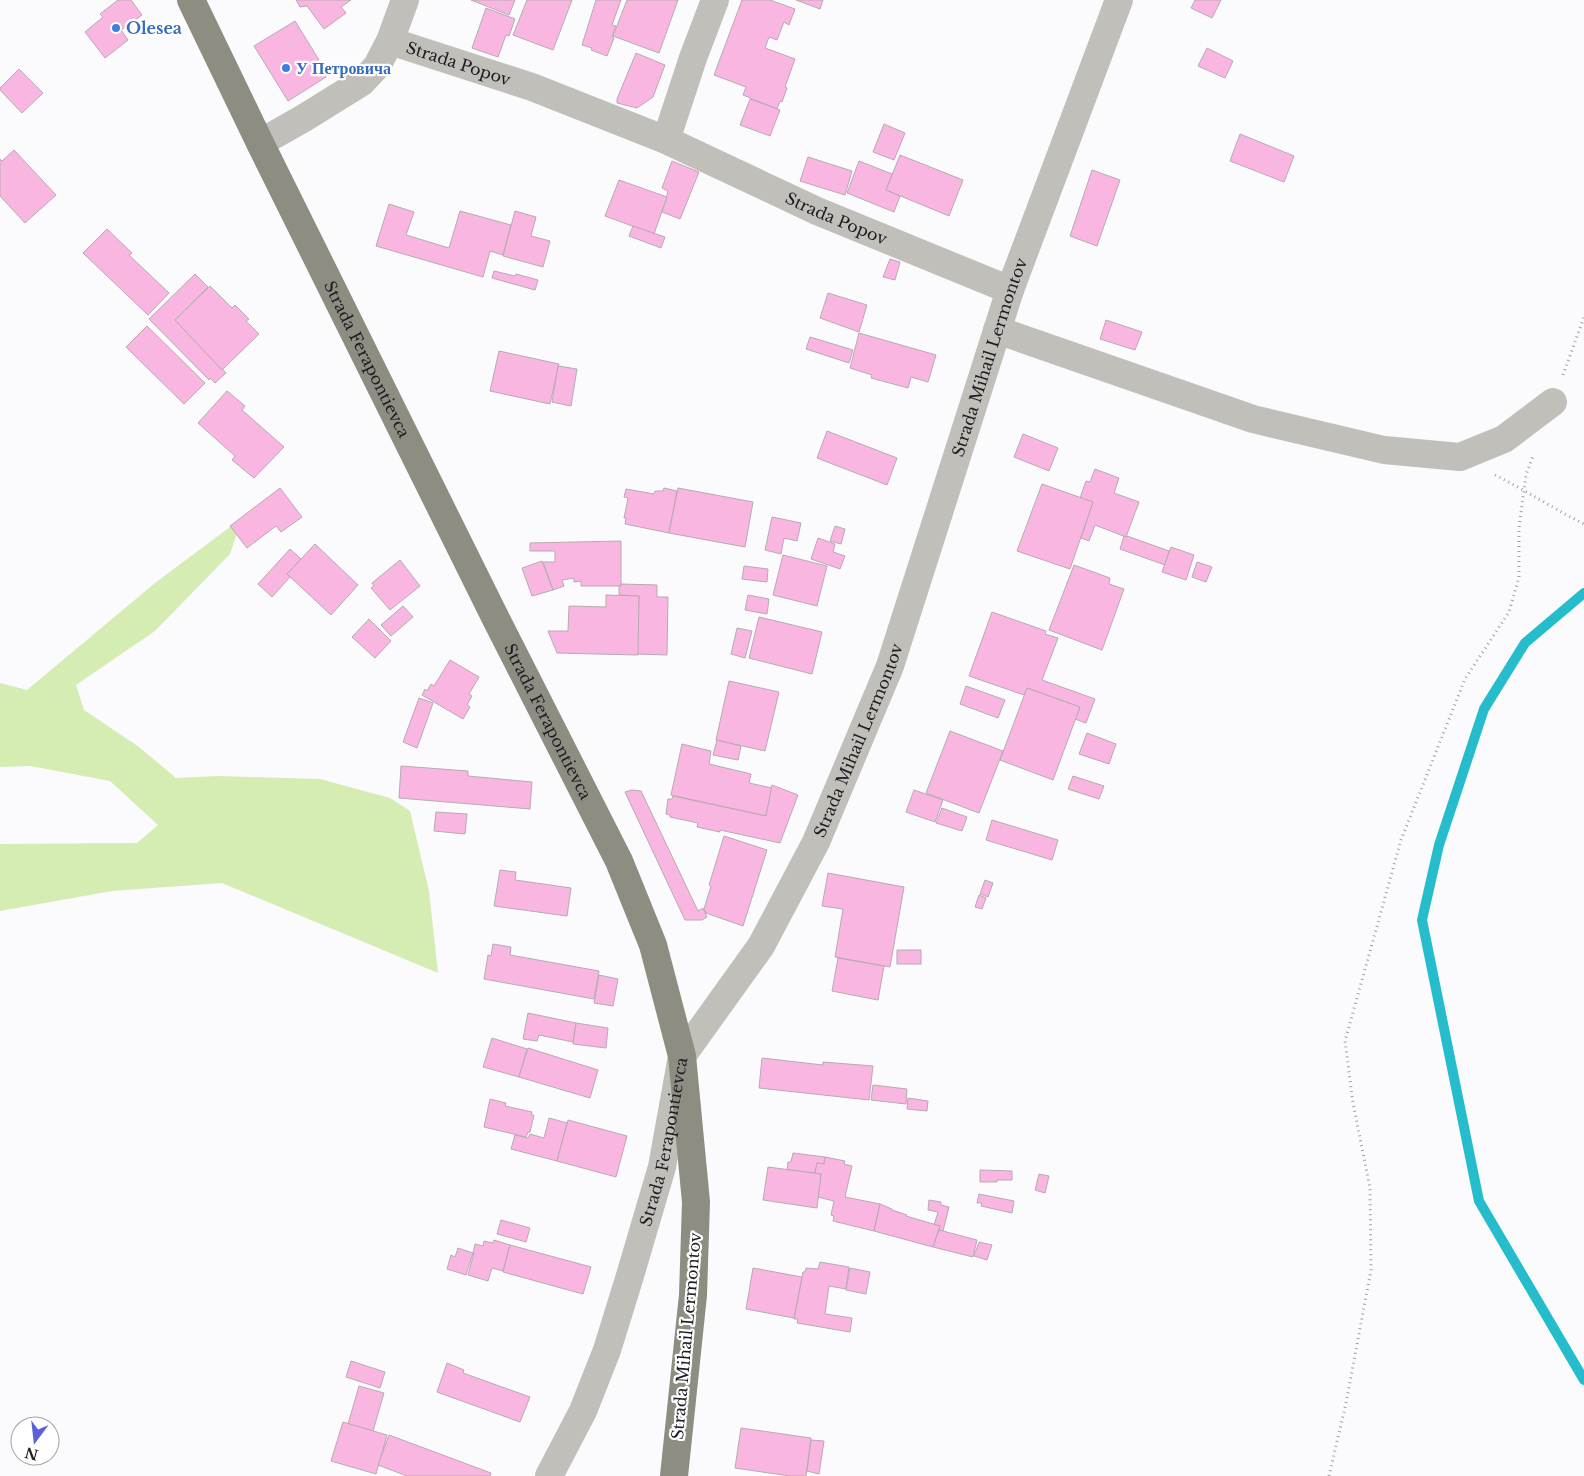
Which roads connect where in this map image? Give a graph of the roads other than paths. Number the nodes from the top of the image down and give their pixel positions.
1 (191, 0) edge
2 (405, 0) edge
3 (715, 0) edge
4 (1119, 0) edge
5 (390, 42) junction
6 (666, 140) junction
7 (260, 143) junction
8 (1010, 290) junction
9 (997, 330) junction
10 (1553, 402) road end
11 (682, 1056) junction
12 (549, 1476) edge
13 (674, 1476) edge

1 - 7 main road, Strada Ferapontievca
2 - 5 street
3 - 6 street
4 - 8 street, Strada Mihail Lermontov
5 - 6 street, Strada Popov
5 - 7 street
6 - 8 street, Strada Popov
7 - 11 main road, Strada Ferapontievca
8 - 9 street, Strada Mihail Lermontov
9 - 10 street
9 - 11 street, Strada Mihail Lermontov
11 - 12 street, Strada Ferapontievca
11 - 13 main road, Strada Mihail Lermontov

